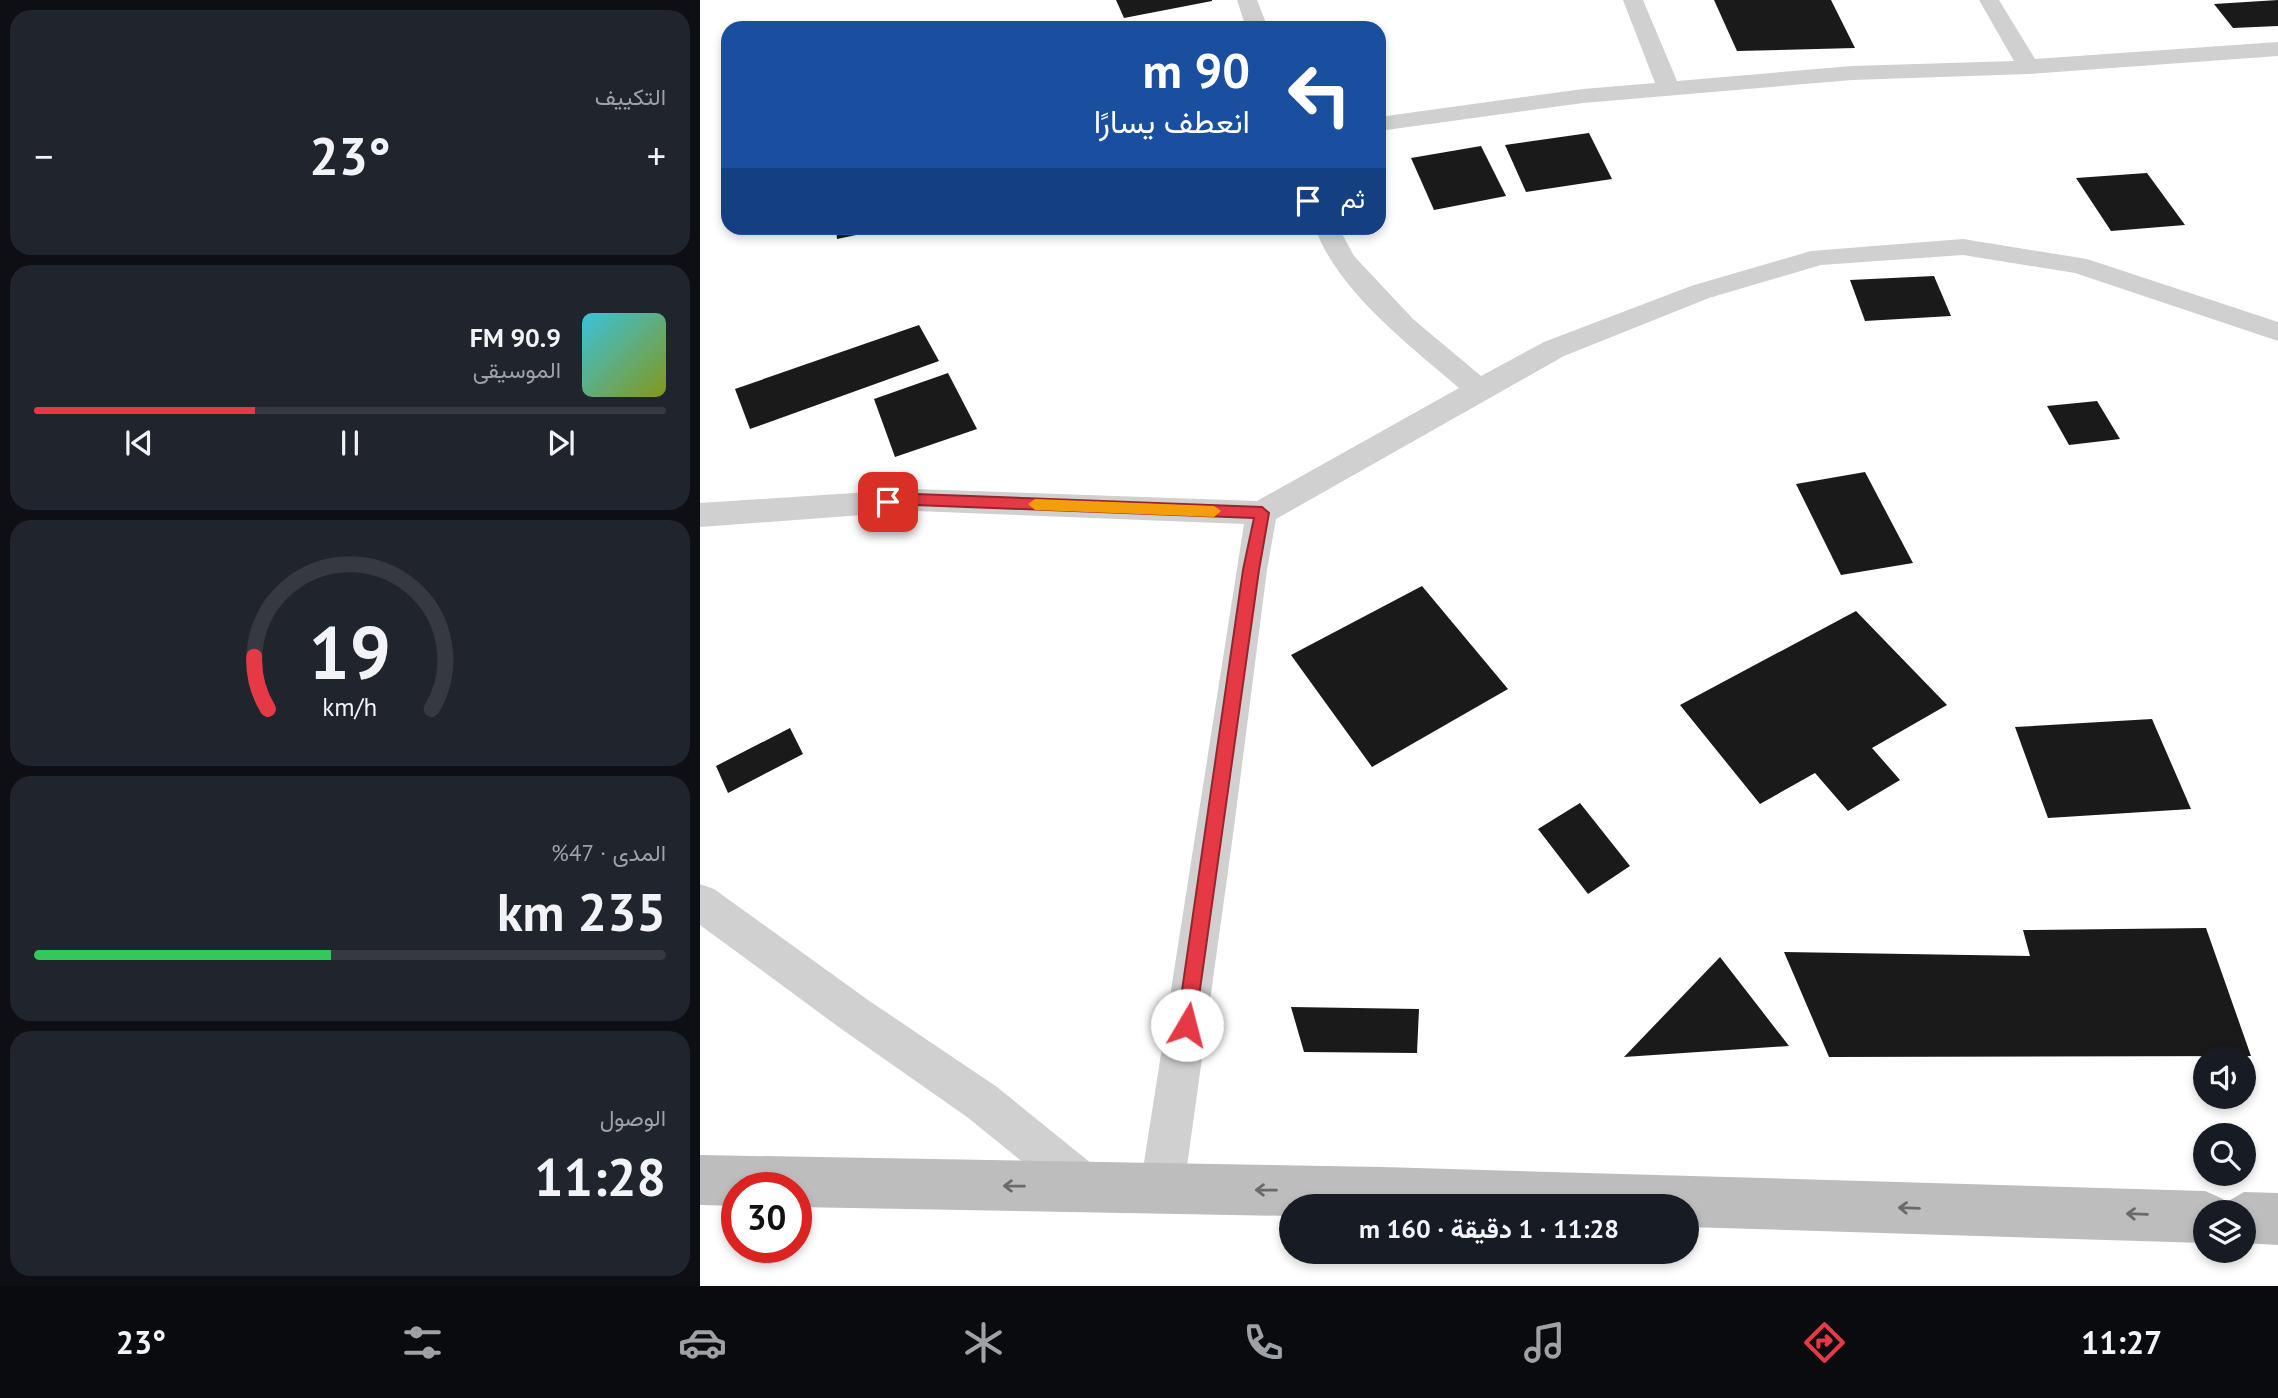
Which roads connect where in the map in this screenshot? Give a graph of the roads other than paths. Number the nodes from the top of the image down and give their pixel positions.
1 (1247, 0) edge
2 (1633, 0) edge
3 (1989, 0) edge
4 (1254, 21) edge
5 (2278, 49) edge
6 (2029, 67) junction
7 (1669, 89) junction
8 (1386, 123) edge
9 (1330, 235) edge
10 (2278, 332) edge
11 (1479, 389) junction
12 (1262, 513) junction
13 (700, 515) edge
14 (700, 902) edge
15 (700, 1180) edge
16 (1087, 1187) junction
17 (1162, 1188) junction
18 (2193, 1217) edge
19 (2256, 1218) edge
20 (2278, 1219) edge

1 - 4 street
2 - 7 street
3 - 6 street
5 - 6 street
6 - 7 street
7 - 8 street
9 - 11 street
10 - 11 street
11 - 12 street
12 - 13 street
12 - 17 street
14 - 16 street
16 -> 15 main road
16 - 17 main road
18 -> 17 main road
19 - 20 main road

